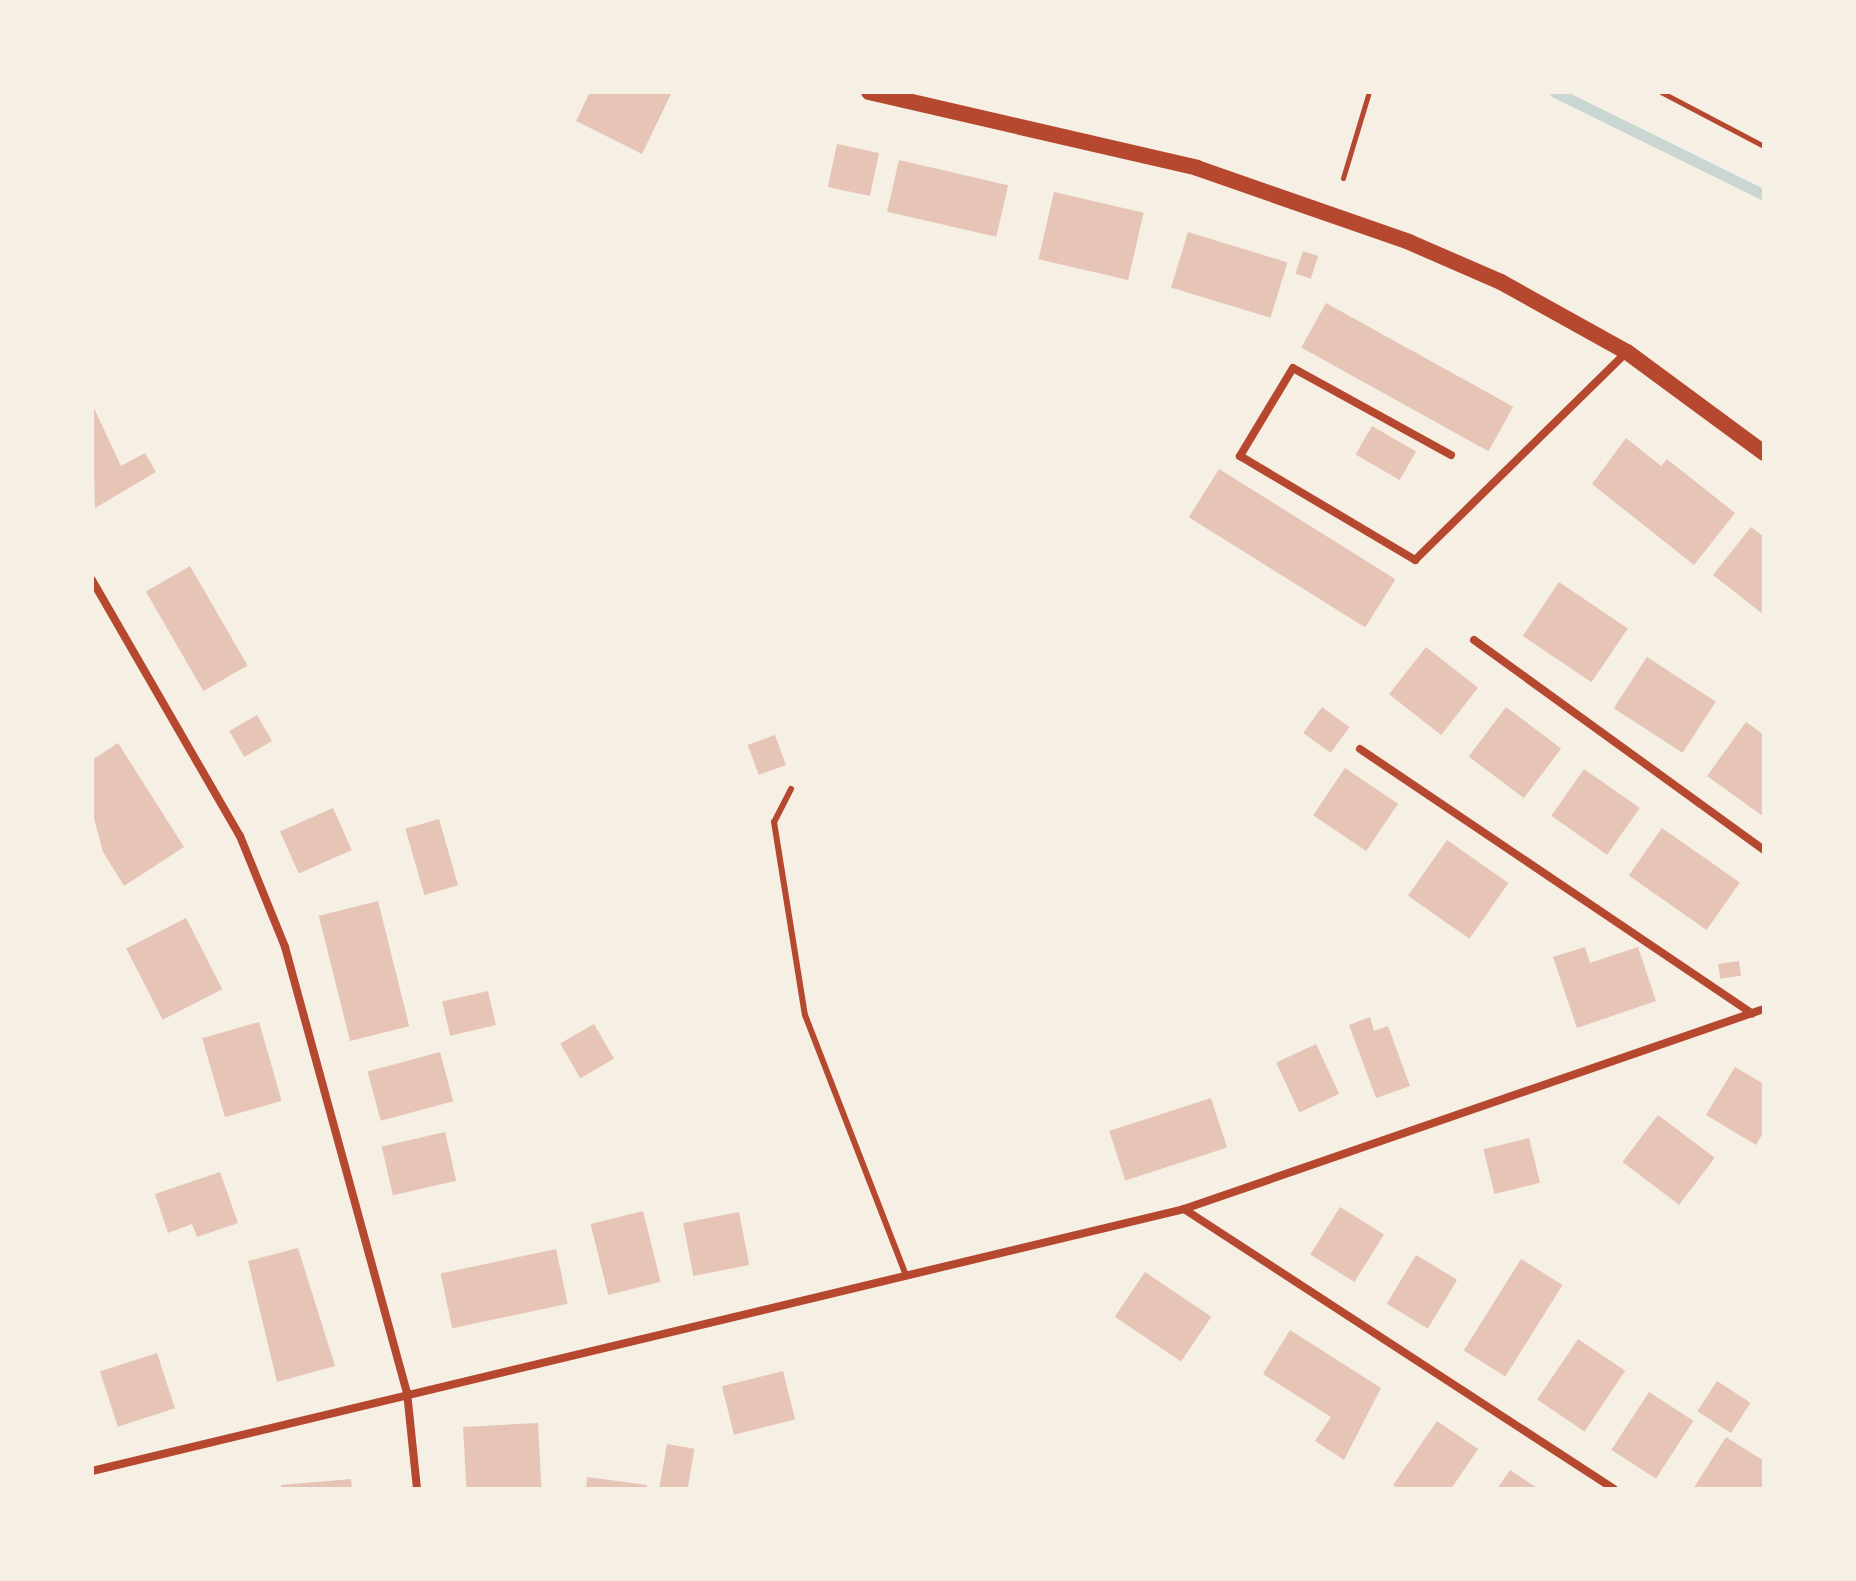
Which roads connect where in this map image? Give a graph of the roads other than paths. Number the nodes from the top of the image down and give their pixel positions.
1 (869, 92) edge
2 (1627, 352) junction
3 (1764, 453) edge
4 (1451, 455) dead end
5 (92, 580) edge
6 (1474, 640) dead end
7 (1360, 749) dead end
8 (791, 789) dead end
9 (1764, 850) edge
10 (1764, 1009) edge
11 (1752, 1013) junction
12 (1184, 1209) junction
13 (906, 1276) junction
14 (407, 1392) junction
15 (92, 1471) edge
16 (417, 1489) edge
17 (1614, 1489) edge

1 - 2 main road
2 - 3 main road
2 - 4 street
5 - 14 street
6 - 9 street
7 - 11 street
8 - 13 lane
10 - 11 street
11 - 12 street
12 - 13 street
12 - 17 street
13 - 14 street
14 - 15 street
14 - 16 street

